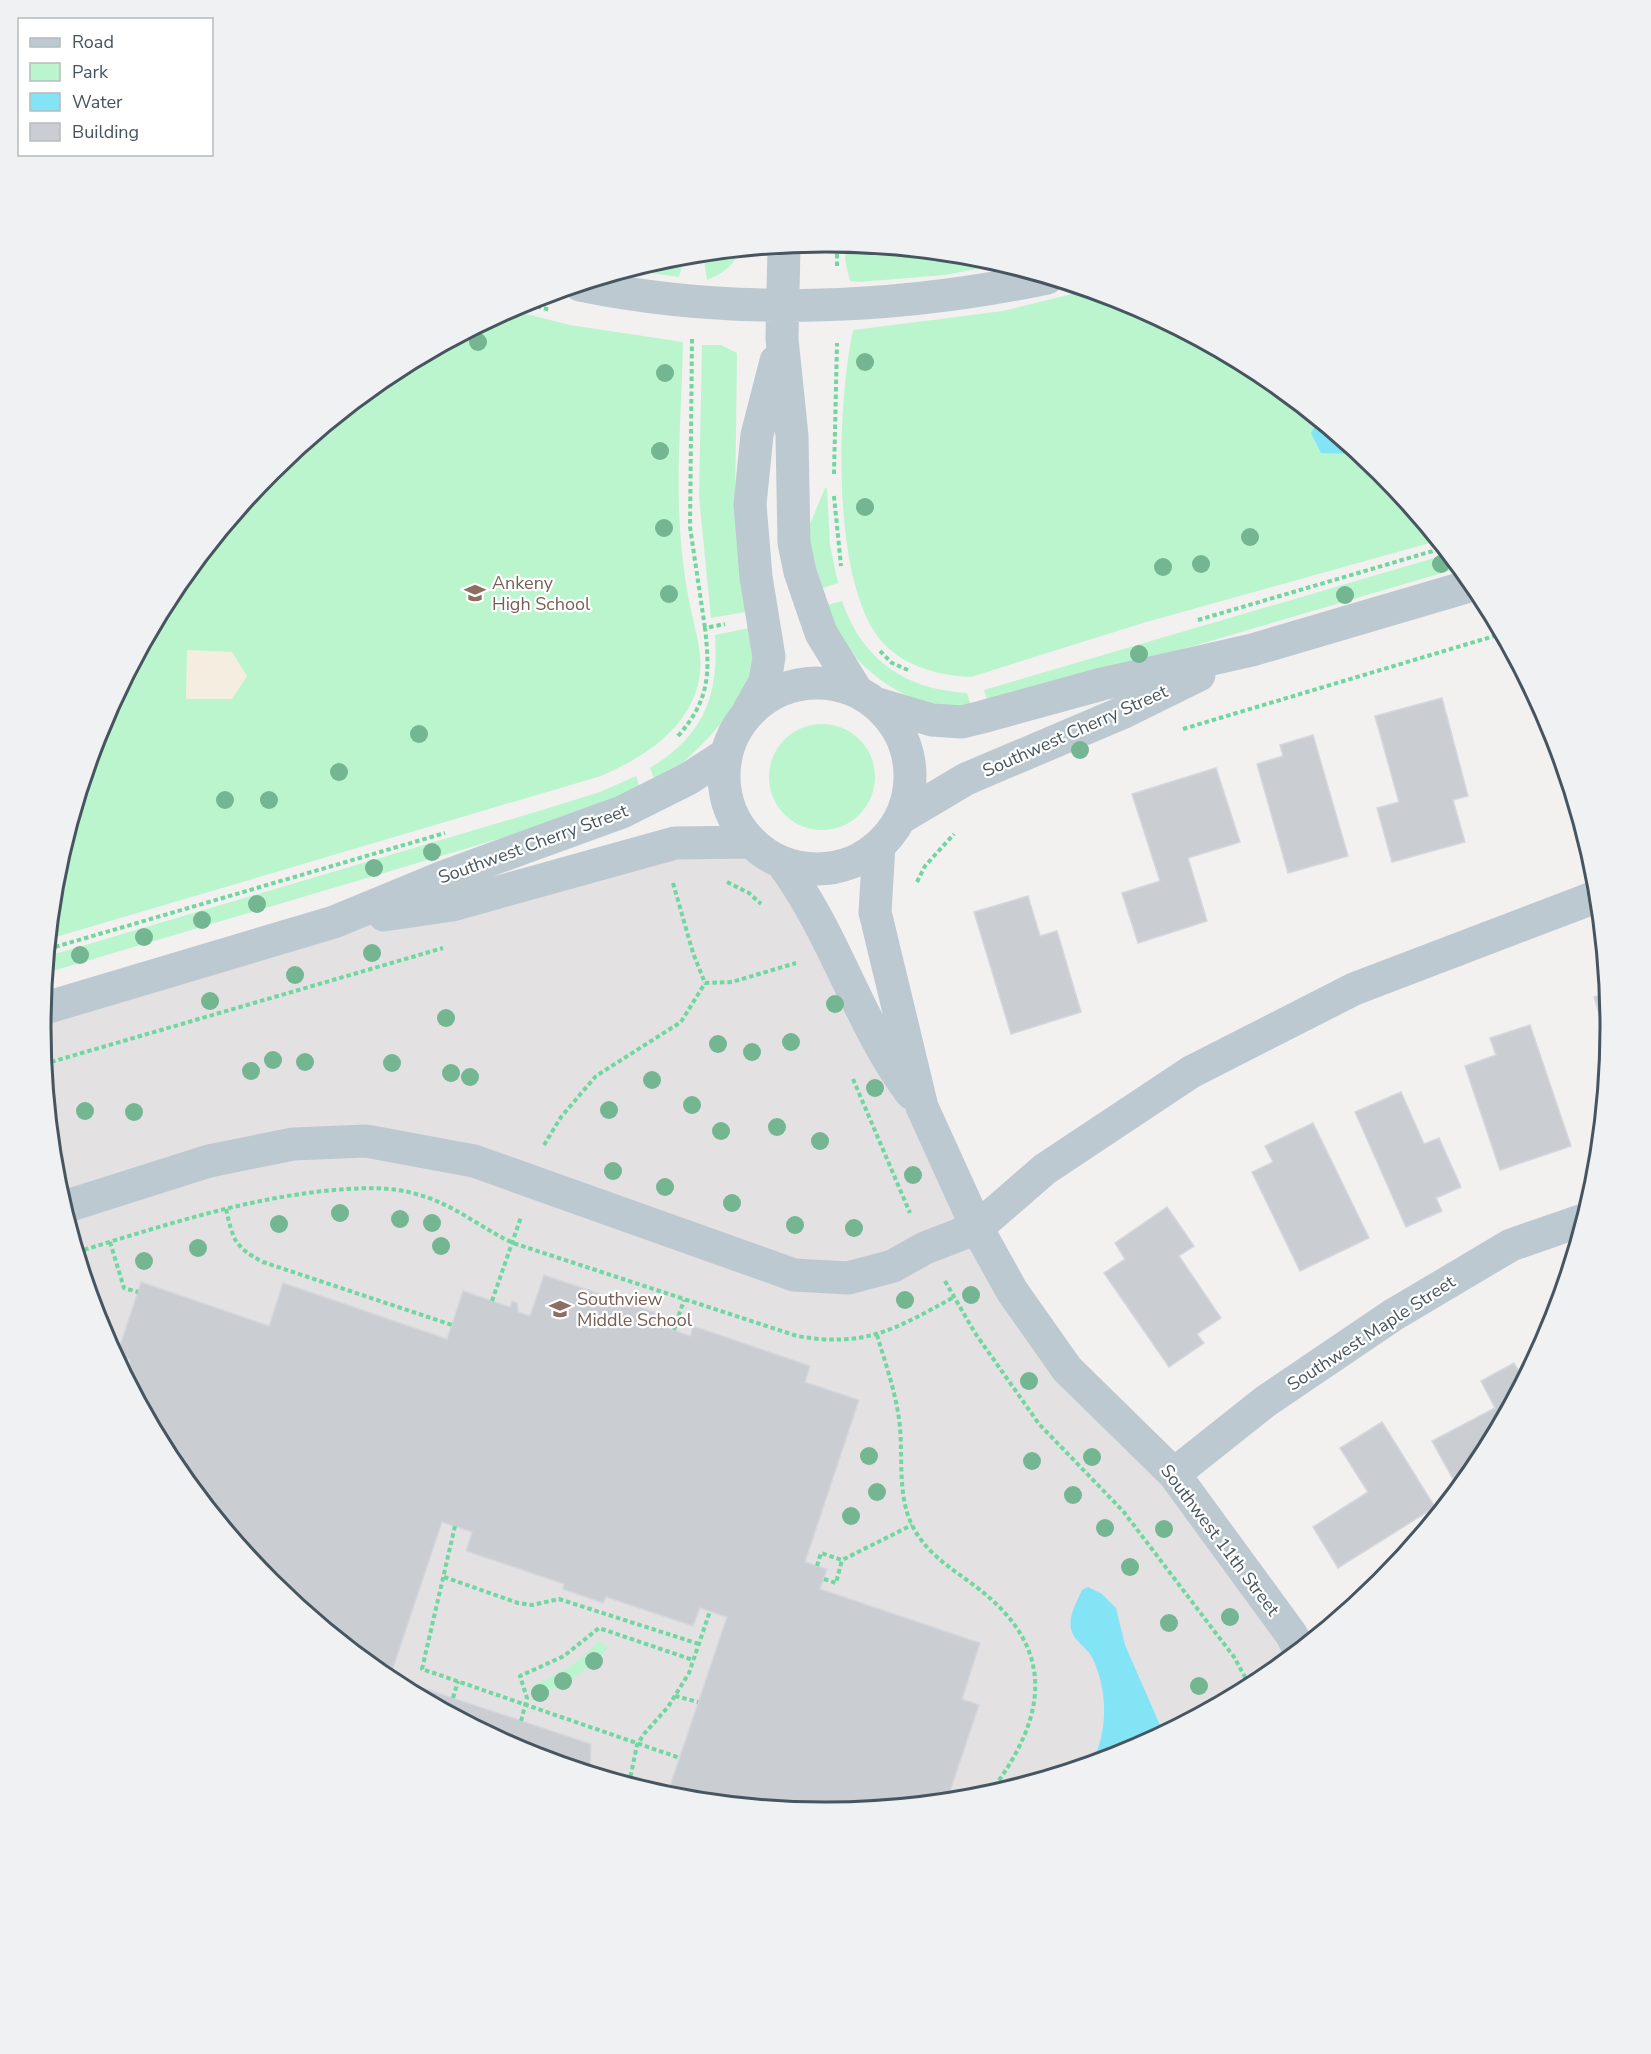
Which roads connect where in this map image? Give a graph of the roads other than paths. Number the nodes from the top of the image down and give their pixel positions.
1 (784, 254) edge
2 (1032, 281) edge
3 (596, 288) edge
4 (783, 304) junction
5 (782, 339) junction
6 (1463, 588) edge
7 (1252, 650) junction
8 (867, 697) junction
9 (749, 710) junction
10 (725, 755) junction
11 (902, 817) junction
12 (750, 842) junction
13 (879, 846) junction
14 (782, 863) junction
15 (1589, 900) edge
16 (334, 922) junction
17 (52, 1006) edge
18 (922, 1107) junction
19 (72, 1204) edge
20 (1575, 1223) edge
21 (976, 1228) junction
22 (1174, 1474) junction
23 (1295, 1642) edge

1 - 4 street
2 - 4 street
3 - 4 street
4 - 5 street
5 - 8 street
5 - 9 street
6 - 7 street, Southwest Cherry Street
7 - 8 street, Southwest Cherry Street
7 - 11 street, Southwest Cherry Street
8 - 9 street
8 - 11 street
9 - 10 street
10 - 12 street
10 - 16 street, Southwest Cherry Street
11 - 13 street
12 - 14 street
12 - 16 street, Southwest Cherry Street
13 - 14 street
13 - 18 street, Southwest 11th Street
14 - 18 street, Southwest 11th Street
15 - 21 street
16 - 17 street, Southwest Cherry Street
18 - 21 street, Southwest 11th Street
19 - 21 street
20 - 22 street, Southwest Maple Street
21 - 22 street, Southwest 11th Street
22 - 23 street, Southwest 11th Street

